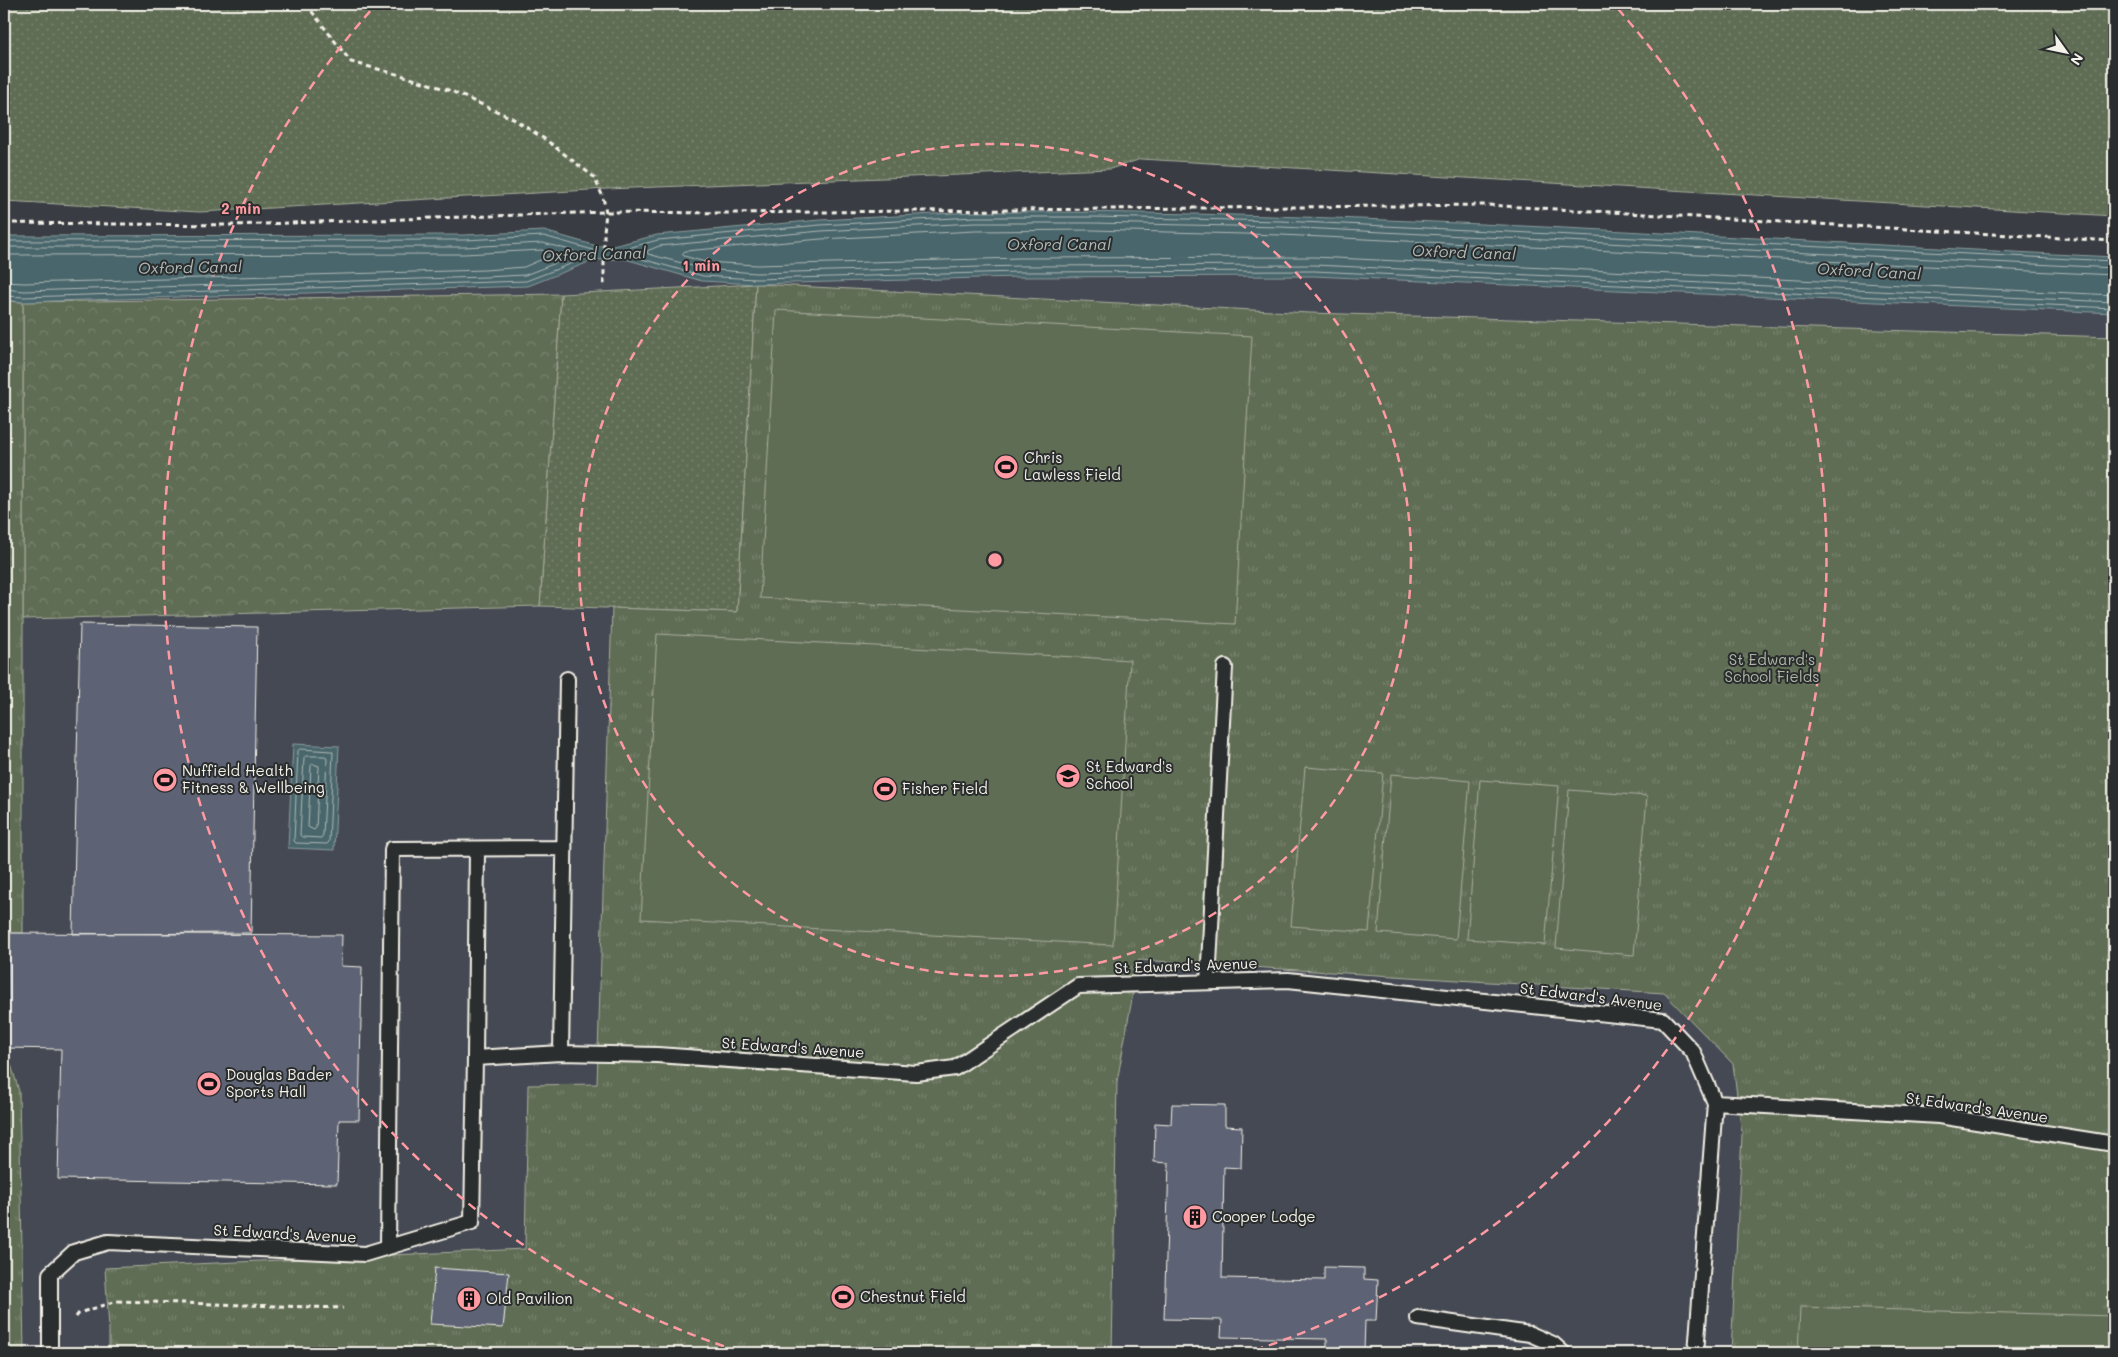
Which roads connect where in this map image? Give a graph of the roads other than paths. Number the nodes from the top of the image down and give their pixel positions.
1 (1225, 667) dead end
2 (567, 679) dead end
3 (564, 848) junction
4 (477, 849) junction
5 (1208, 982) junction
6 (561, 1053) junction
7 (475, 1058) junction
8 (1715, 1102) junction
9 (2114, 1144) edge
10 (388, 1247) junction
11 (1418, 1318) dead end
12 (50, 1353) edge
13 (1564, 1353) edge
14 (1696, 1353) edge

1 - 5 lane
2 - 3 lane
3 - 4 lane
3 - 6 lane
4 - 7 lane
4 - 10 lane
5 - 6 lane, St Edward's Avenue
5 - 8 lane, St Edward's Avenue
6 - 7 lane, St Edward's Avenue
7 - 10 lane, St Edward's Avenue
8 - 9 lane, St Edward's Avenue
8 - 14 lane, St Edward's Avenue
10 - 12 lane, St Edward's Avenue
11 - 13 lane

